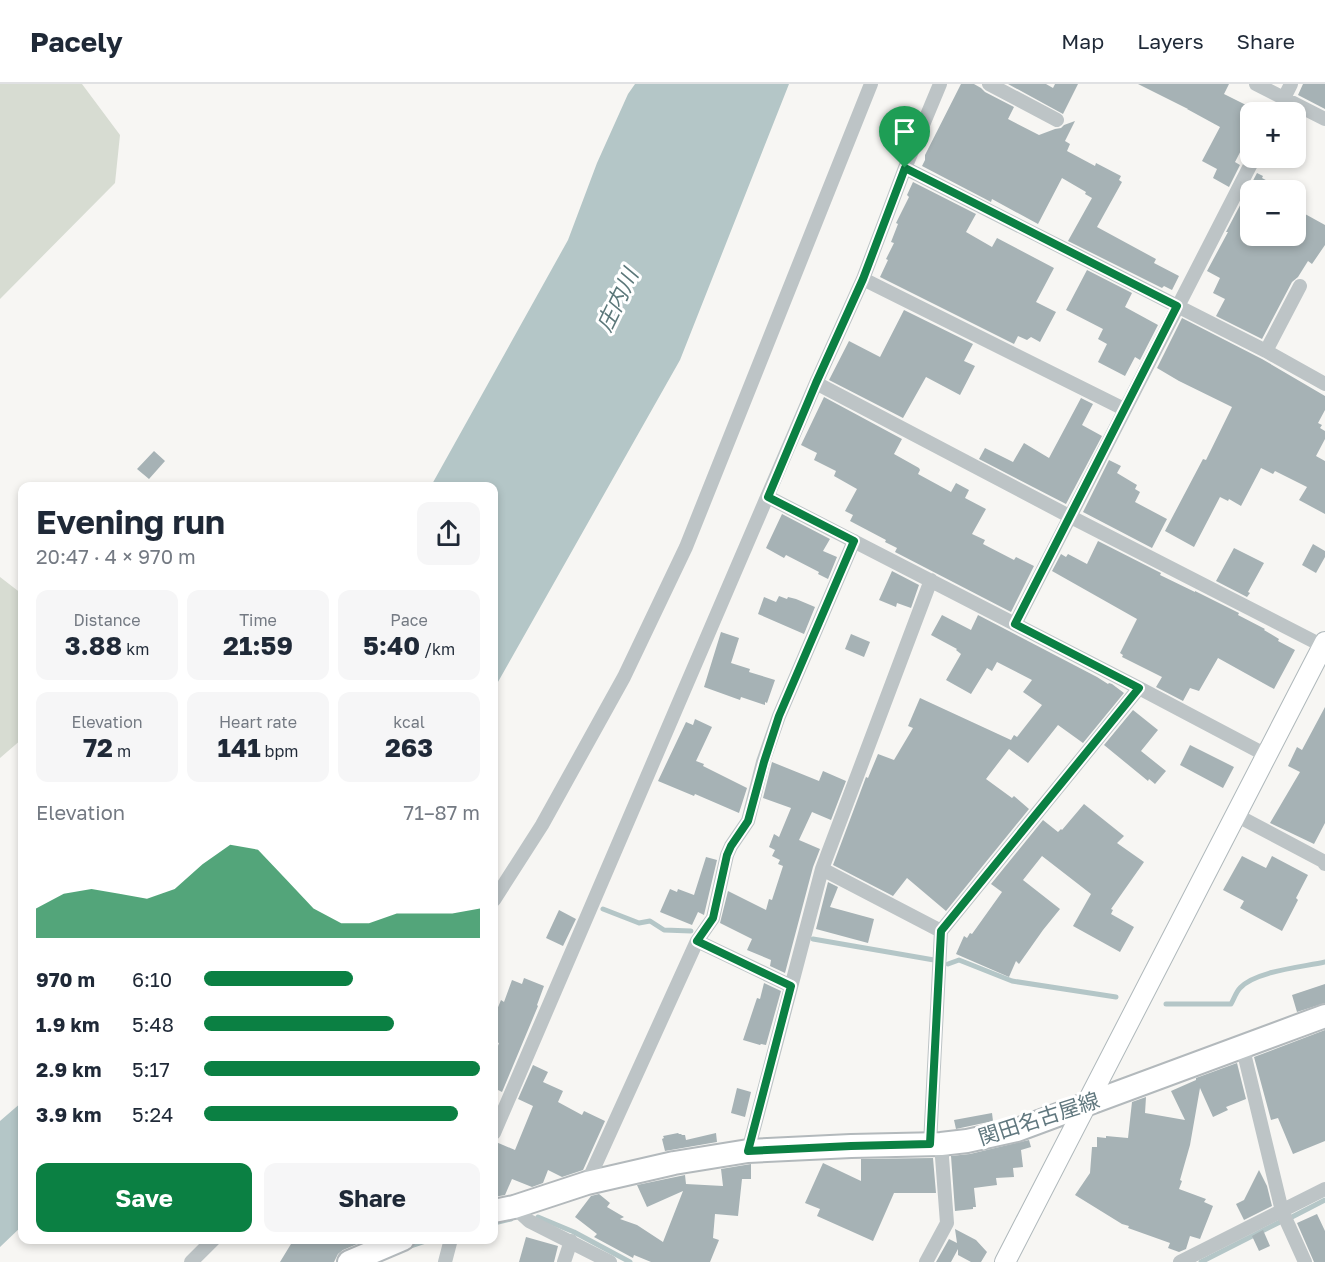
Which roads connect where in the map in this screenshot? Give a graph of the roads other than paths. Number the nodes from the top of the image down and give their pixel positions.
1 (871, 84) edge
2 (940, 84) edge
3 (988, 84) edge
4 (1256, 84) edge
5 (1291, 84) edge
6 (1284, 98) junction
7 (1282, 102) edge
8 (1325, 119) edge
9 (1057, 120) dead end
10 (905, 168) junction
11 (1249, 168) edge
12 (863, 279) junction
13 (1300, 286) dead end
14 (1177, 306) junction
15 (1266, 351) junction
16 (816, 383) junction
17 (1325, 384) edge
18 (1124, 409) junction
19 (768, 497) junction
20 (1069, 516) junction
21 (854, 541) junction
22 (931, 580) junction
23 (1015, 624) junction
24 (1324, 644) edge
25 (1139, 688) junction
26 (1266, 755) junction
27 (1236, 815) junction
28 (1325, 864) edge
29 (822, 869) junction
30 (498, 894) edge
31 (941, 931) junction
32 (697, 941) junction
33 (791, 986) junction
34 (1325, 1016) edge
35 (1242, 1046) junction
36 (500, 1101) edge
37 (1086, 1105) junction
38 (936, 1144) junction
39 (748, 1151) junction
40 (587, 1183) junction
41 (1325, 1189) edge
42 (504, 1209) edge
43 (1282, 1211) junction
44 (571, 1241) junction
45 (209, 1244) edge
46 (391, 1244) edge
47 (450, 1244) edge
48 (191, 1262) edge
49 (349, 1262) edge
50 (445, 1262) edge
51 (564, 1262) edge
52 (610, 1262) edge
53 (926, 1262) edge
54 (1005, 1262) edge
55 (1180, 1262) edge
56 (1305, 1262) edge

1 - 30 street
2 - 10 street
3 - 9 street
4 - 6 street
5 - 6 street
6 - 7 street
6 - 8 street
10 - 12 street
10 - 14 street
11 - 14 street
12 - 16 street
12 - 18 street
13 - 15 street
14 - 15 street
14 - 18 street
15 - 17 street
16 - 19 street
16 - 20 street
18 - 20 street
19 - 21 street
19 - 36 street
20 - 23 street
20 - 24 street
21 - 22 street
21 - 32 street
22 - 23 street
22 - 29 street
23 - 25 street
24 - 26 street
25 - 26 street
25 - 31 street
26 - 27 street
27 - 28 street
27 - 37 street
29 - 31 street
29 - 33 street
31 - 38 street
32 - 33 street
32 - 40 street
33 - 39 street
34 - 35 main road, 関田名古屋線
35 - 37 main road, 関田名古屋線
35 - 43 street
37 - 38 main road, 関田名古屋線
37 - 54 street
38 - 39 main road, 関田名古屋線
38 - 53 street
39 - 40 main road, 関田名古屋線
40 - 42 main road, 関田名古屋線
41 - 43 street
42 - 44 street
43 - 55 street
43 - 56 street
44 - 51 street
44 - 52 street
45 - 48 street
46 - 49 main road
47 - 50 street

